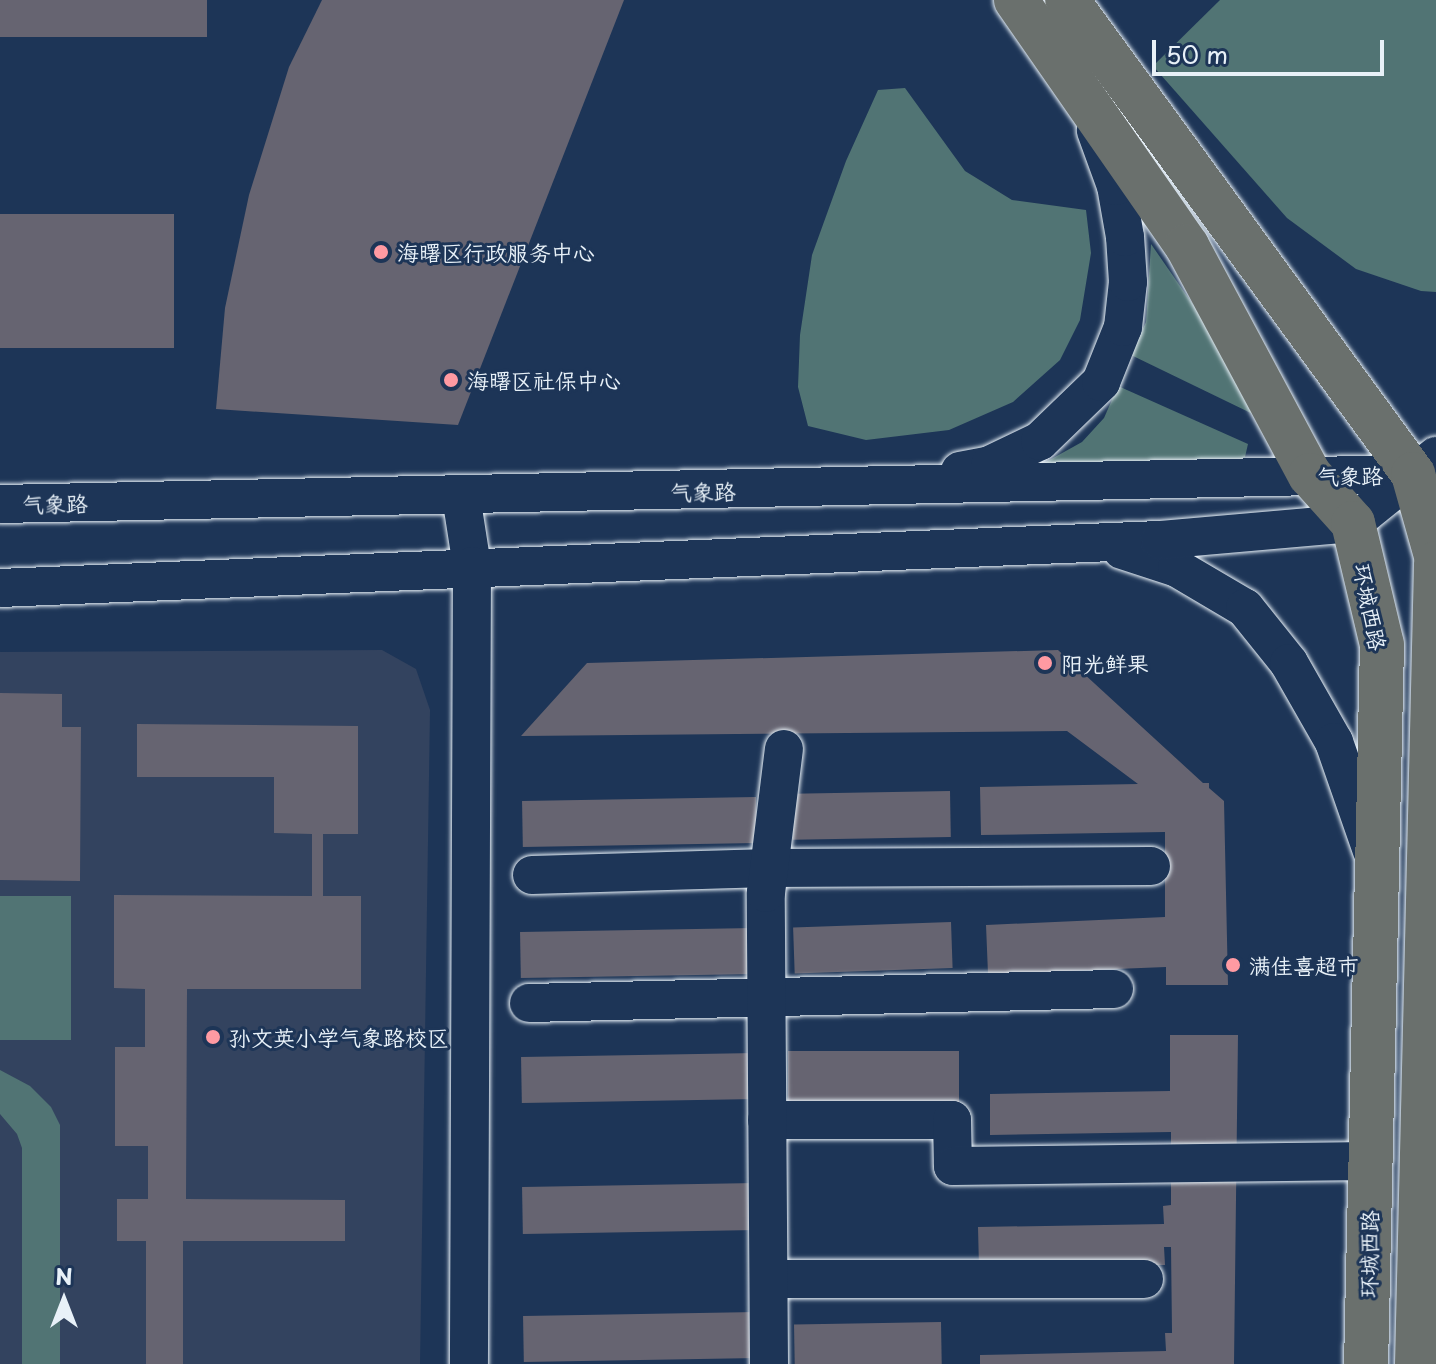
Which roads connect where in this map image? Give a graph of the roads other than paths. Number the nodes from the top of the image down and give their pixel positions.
1 (1016, 0) edge
2 (1067, 0) edge
3 (1085, 99) junction
4 (1425, 465) edge
5 (1310, 475) junction
6 (885, 486) junction
7 (461, 496) junction
8 (0, 504) edge
9 (1353, 523) junction
10 (1100, 542) junction
11 (1436, 556) edge
12 (1436, 563) edge
13 (472, 566) junction
14 (0, 588) edge
15 (784, 749) dead end
16 (1433, 849) edge
17 (1377, 865) junction
18 (1151, 866) dead end
19 (769, 868) junction
20 (532, 875) dead end
21 (1114, 989) dead end
22 (767, 998) junction
23 (529, 1003) dead end
24 (767, 1120) junction
25 (1371, 1161) junction
26 (769, 1279) junction
27 (1144, 1279) dead end
28 (469, 1364) edge
29 (769, 1364) edge
30 (1366, 1364) edge
31 (1417, 1364) edge

1 - 3 main road, 环城西路
2 - 4 main road
3 - 5 main road, 环城西路
3 - 6 street
4 - 5 street, 气象路
4 - 9 street, 气象路
4 - 11 main road
5 - 6 street, 气象路
5 - 9 main road, 环城西路
6 - 7 street, 气象路
7 - 8 street, 气象路
7 - 13 street
9 - 10 street
9 - 17 main road, 环城西路
10 - 13 street
10 - 17 street
12 - 16 main road
13 - 14 street
13 - 28 street
15 - 19 street
16 - 31 main road
17 - 25 main road, 环城西路
18 - 19 street
19 - 20 street
19 - 22 street
21 - 22 street
22 - 23 street
22 - 24 street
24 - 25 street
24 - 26 street
25 - 30 main road, 环城西路
26 - 27 street
26 - 29 street

